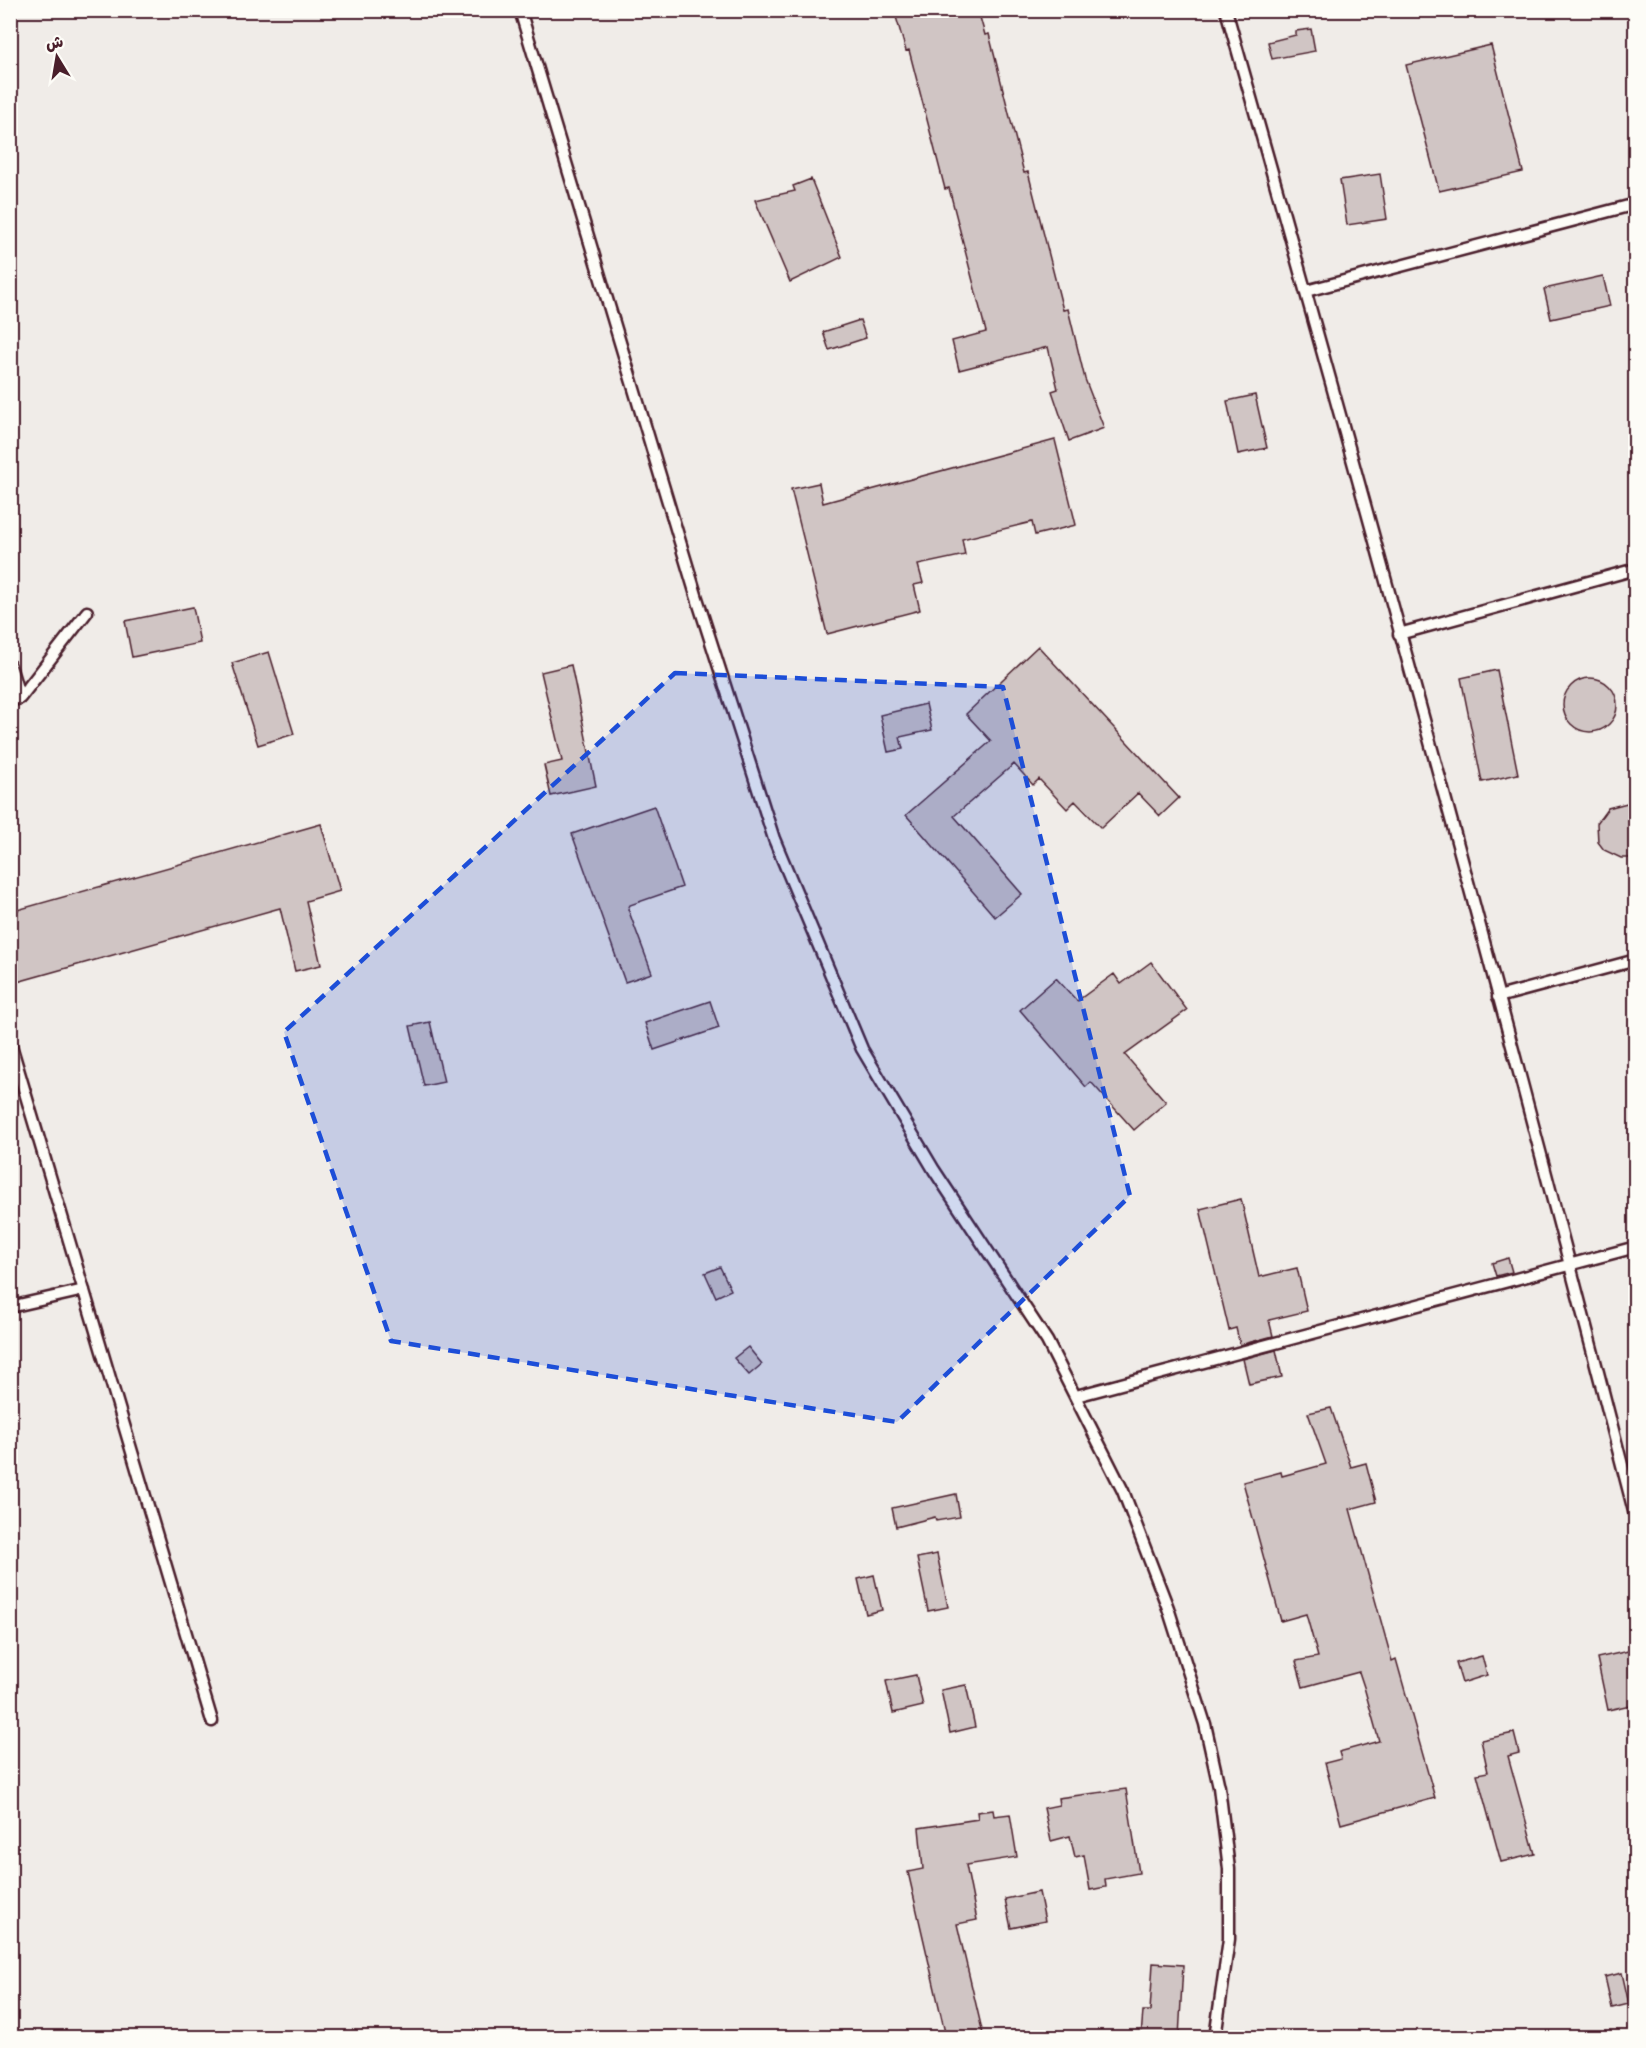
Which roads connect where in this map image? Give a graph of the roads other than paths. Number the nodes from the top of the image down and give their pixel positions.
1 (520, 10) edge
2 (1226, 10) edge
3 (1635, 204) edge
4 (1306, 291) junction
5 (1635, 569) edge
6 (87, 612) dead end
7 (1399, 634) junction
8 (10, 666) edge
9 (15, 700) edge
10 (1635, 960) edge
11 (1498, 998) junction
12 (10, 1042) edge
13 (1635, 1247) edge
14 (1570, 1265) junction
15 (84, 1290) junction
16 (10, 1307) edge
17 (1076, 1396) junction
18 (1635, 1519) edge
19 (212, 1721) dead end
20 (1215, 2037) edge

1 - 17 lane
2 - 4 lane
3 - 4 lane
4 - 7 lane
5 - 7 lane
6 - 9 lane
7 - 11 lane
8 - 9 lane
10 - 11 lane
11 - 14 lane
12 - 15 lane
13 - 14 lane
14 - 17 lane
14 - 18 lane
15 - 16 lane
15 - 19 lane
17 - 20 lane

